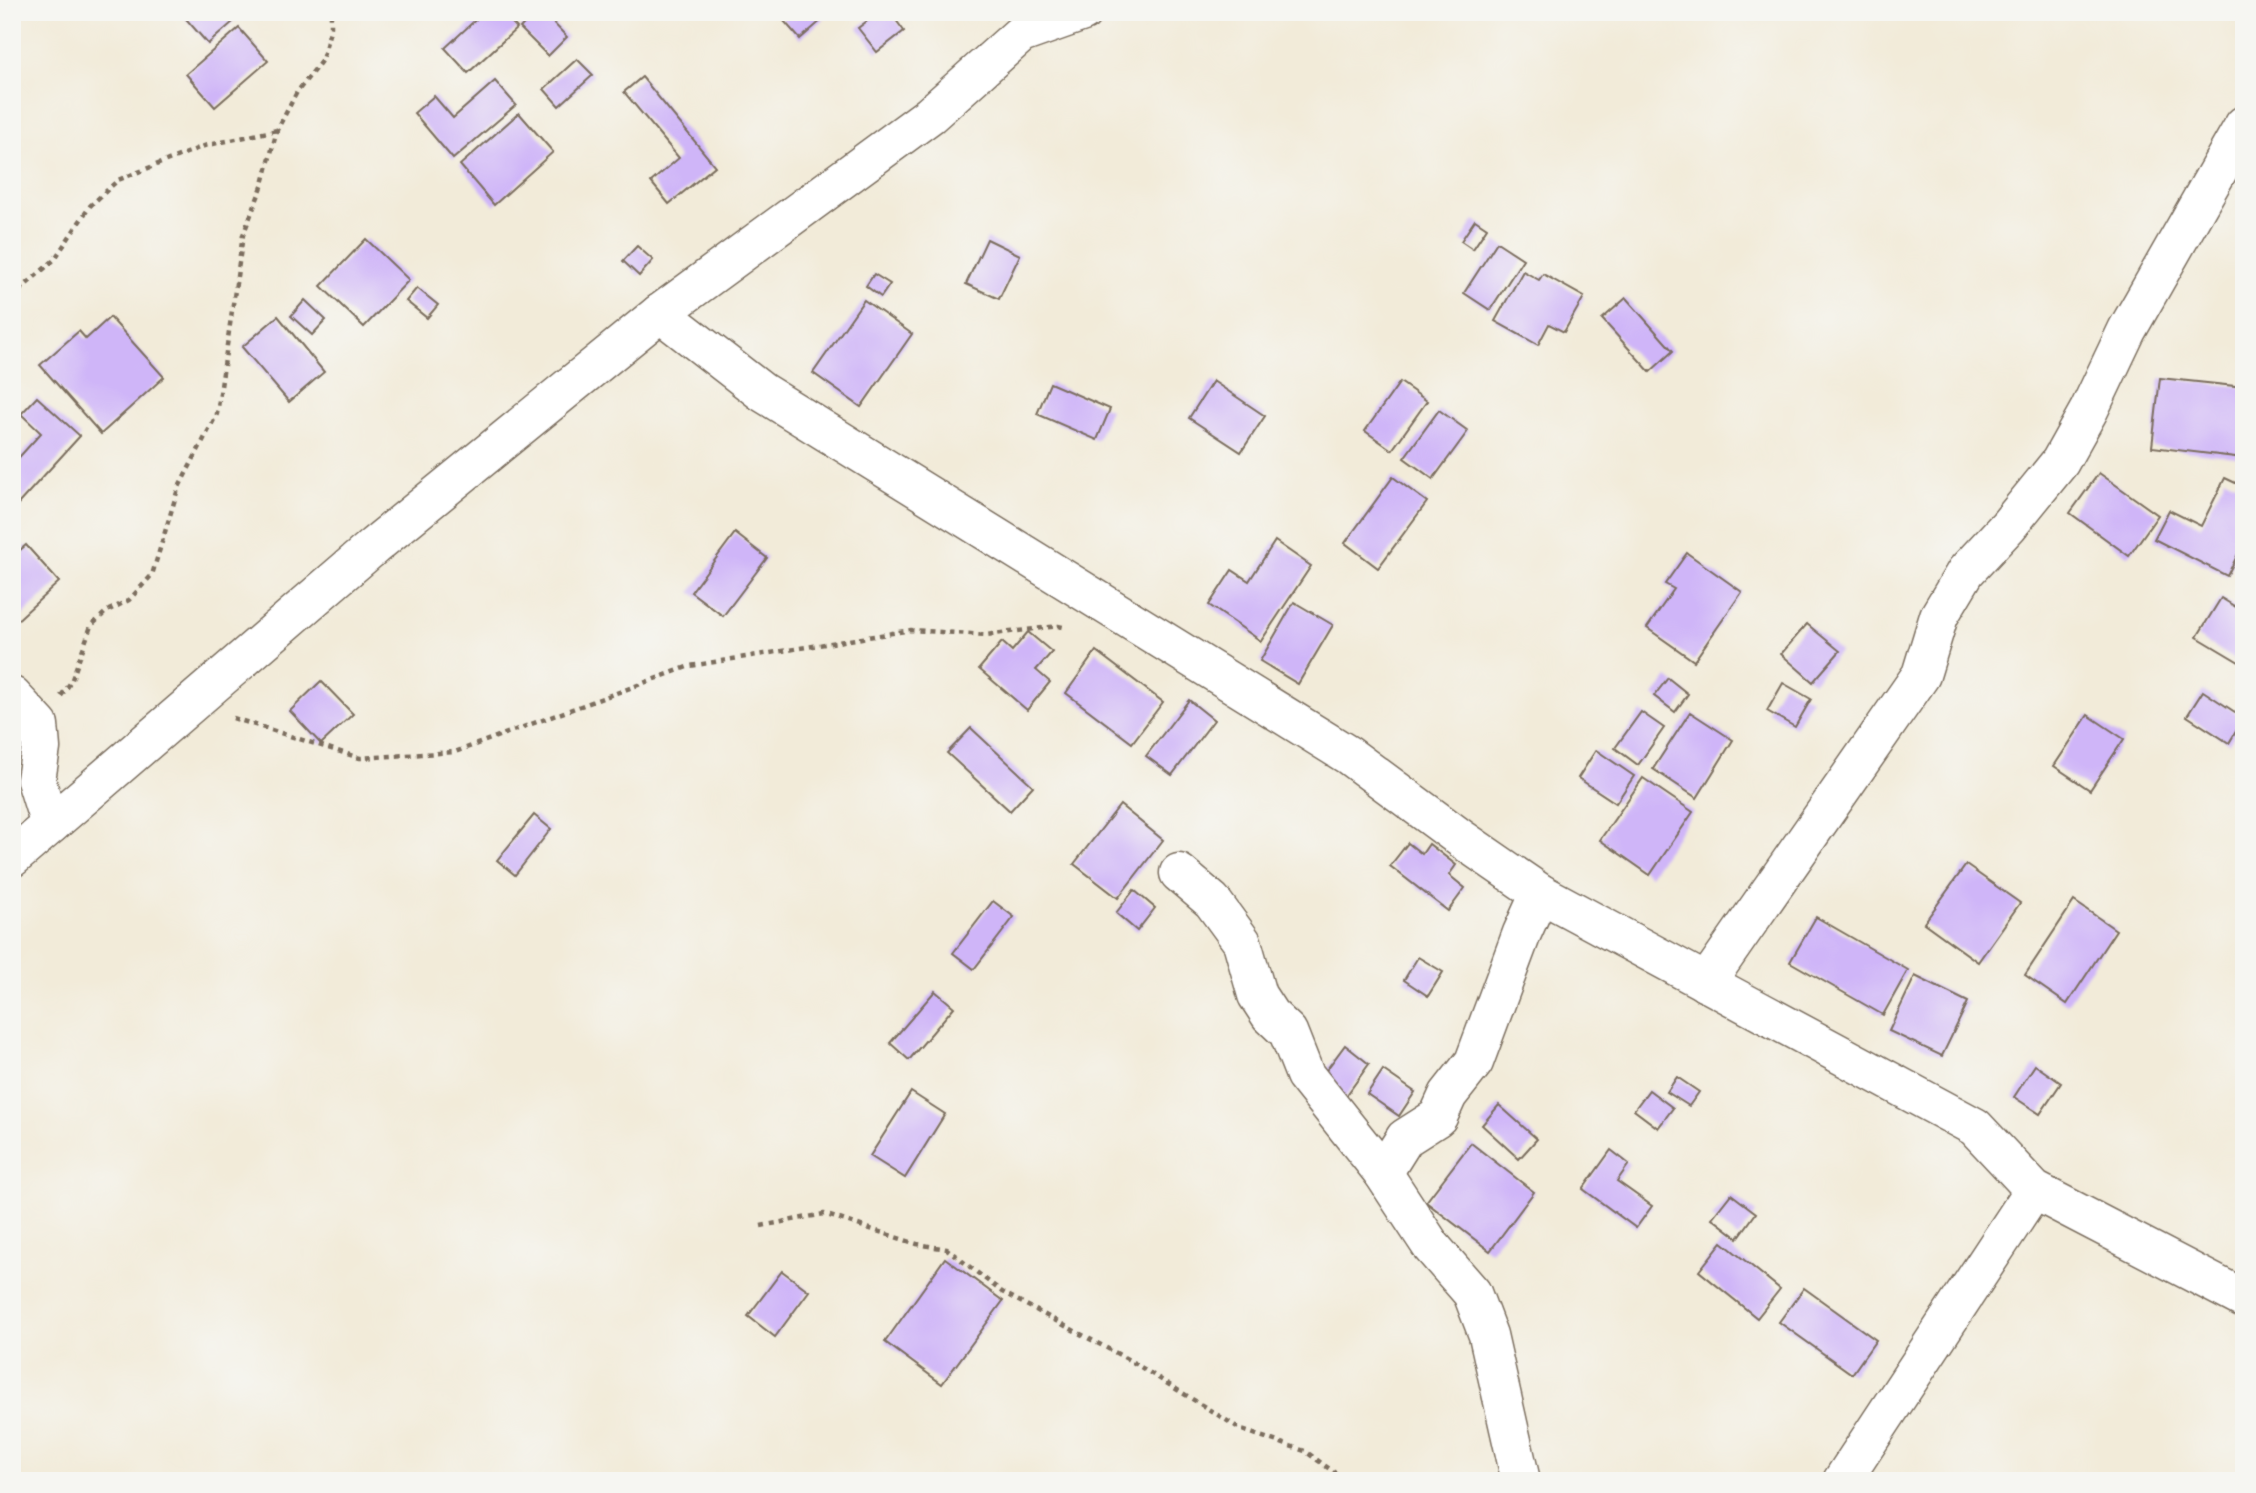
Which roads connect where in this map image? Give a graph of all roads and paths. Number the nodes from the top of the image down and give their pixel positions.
1 (331, 12) edge
2 (1083, 12) edge
3 (2244, 125) edge
4 (276, 130) junction
5 (12, 297) edge
6 (660, 313) junction
7 (1071, 629) dead end
8 (12, 696) edge
9 (189, 705) junction
10 (40, 724) junction
11 (50, 825) junction
12 (12, 858) edge
13 (1179, 873) dead end
14 (1540, 893) junction
15 (1706, 983) junction
16 (1382, 1173) junction
17 (2034, 1190) junction
18 (761, 1226) dead end
19 (2243, 1297) edge
20 (1346, 1481) edge
21 (1521, 1481) edge
22 (1842, 1481) edge

1 - 4 path
2 - 6 street
3 - 15 street
4 - 5 path
4 - 10 path
6 - 9 street
6 - 14 street
7 - 9 path
8 - 10 street
9 - 11 street
10 - 11 street
11 - 12 street
13 - 16 street
14 - 15 street
14 - 16 street
15 - 17 street
16 - 21 street
17 - 19 street
17 - 22 street
18 - 20 path

